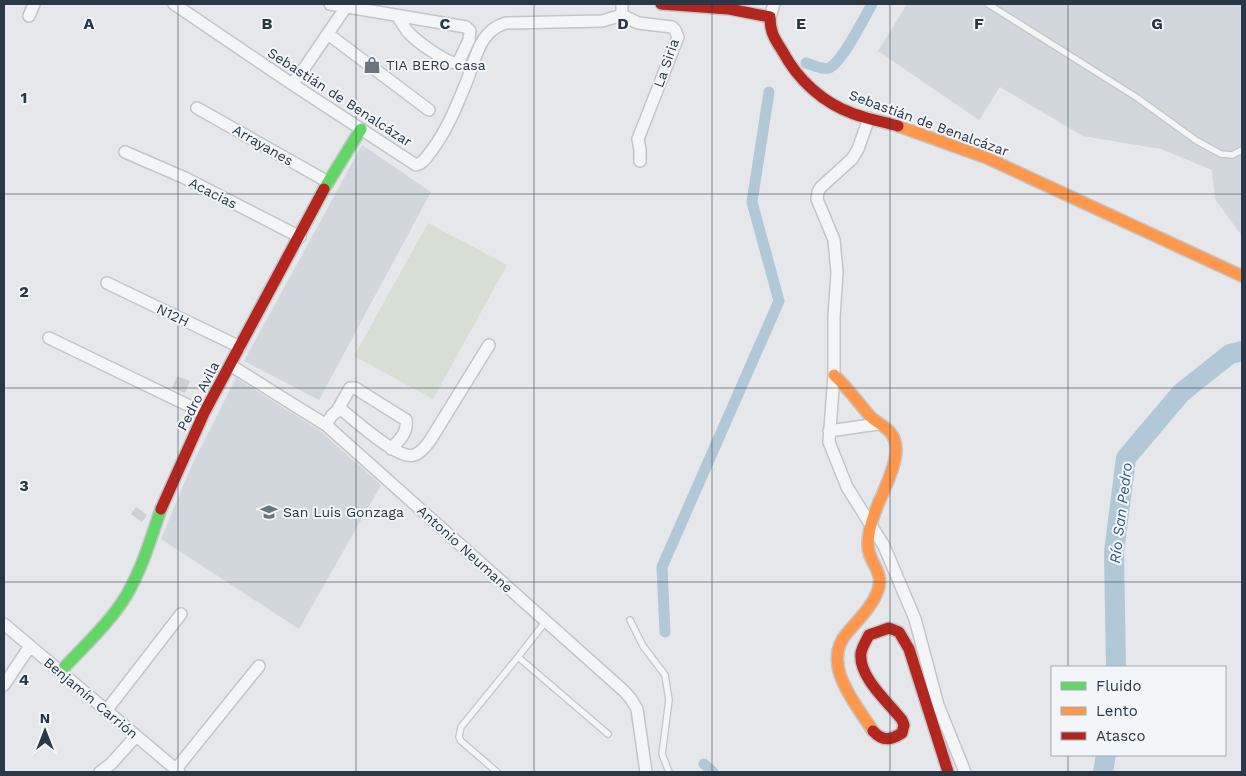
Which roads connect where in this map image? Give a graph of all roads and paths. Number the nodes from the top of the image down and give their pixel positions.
1 (34, 4) edge
2 (174, 4) edge
3 (330, 4) edge
4 (662, 4) edge
5 (774, 4) edge
6 (988, 4) edge
7 (346, 7) junction
8 (622, 9) edge
9 (29, 16) dead end
10 (397, 16) junction
11 (770, 17) junction
12 (328, 34) junction
13 (292, 84) junction
14 (197, 108) dead end
15 (429, 110) dead end
16 (870, 118) junction
17 (361, 128) junction
18 (1242, 150) edge
19 (125, 152) dead end
20 (640, 161) dead end
21 (328, 182) junction
22 (300, 237) junction
23 (1242, 276) edge
24 (107, 283) dead end
25 (49, 338) dead end
26 (489, 345) dead end
27 (240, 347) junction
28 (230, 365) junction
29 (834, 375) junction
30 (337, 411) junction
31 (204, 413) junction
32 (326, 424) junction
33 (878, 424) junction
34 (829, 431) junction
35 (391, 448) junction
36 (871, 525) junction
37 (181, 614) dead end
38 (630, 620) dead end
39 (546, 621) junction
40 (4, 624) edge
41 (30, 646) junction
42 (518, 657) junction
43 (259, 666) dead end
44 (60, 672) junction
45 (4, 685) edge
46 (106, 710) junction
47 (608, 734) dead end
48 (136, 736) junction
49 (178, 771) edge
50 (100, 772) edge
51 (497, 772) edge
52 (646, 772) edge
53 (668, 772) edge
54 (948, 772) edge
55 (965, 772) edge

1 - 9 street
2 - 13 street, Sebastián de Benalcázar
3 - 7 street
4 - 11 street
5 - 11 street
6 - 18 lane
7 - 10 street
7 - 12 street
8 - 17 street, Sebastián de Benalcázar
8 - 20 street, La Siria
10 - 10 street
11 - 16 street, Sebastián de Benalcázar
12 - 13 street
12 - 15 street
13 - 17 street, Sebastián de Benalcázar
14 - 21 street, Arrayanes
16 - 23 street, Sebastián de Benalcázar
16 - 29 street
17 - 21 street, Pedro Avila
19 - 22 street, Acacias
21 - 22 street, Pedro Avila
22 - 27 street, Pedro Avila
24 - 27 street, N12H
25 - 31 street
26 - 35 street
27 - 28 street, Pedro Avila
28 - 31 street, Pedro Avila
28 - 32 street, Antonio Neumane
29 - 33 street
29 - 34 street
30 - 32 street
30 - 35 street
30 - 35 street
31 - 44 street, Pedro Avila
32 - 39 street, Antonio Neumane
33 - 34 street
33 - 36 street
34 - 36 street
36 - 54 street
36 - 55 street
37 - 46 street
38 - 53 lane
39 - 42 lane
39 - 52 street, Antonio Neumane
40 - 41 street, Benjamín Carrión
41 - 44 street, Benjamín Carrión
41 - 45 street
42 - 47 lane
42 - 51 lane
43 - 49 street
44 - 46 street, Benjamín Carrión
46 - 48 street, Benjamín Carrión
48 - 49 street, Benjamín Carrión
48 - 50 street

